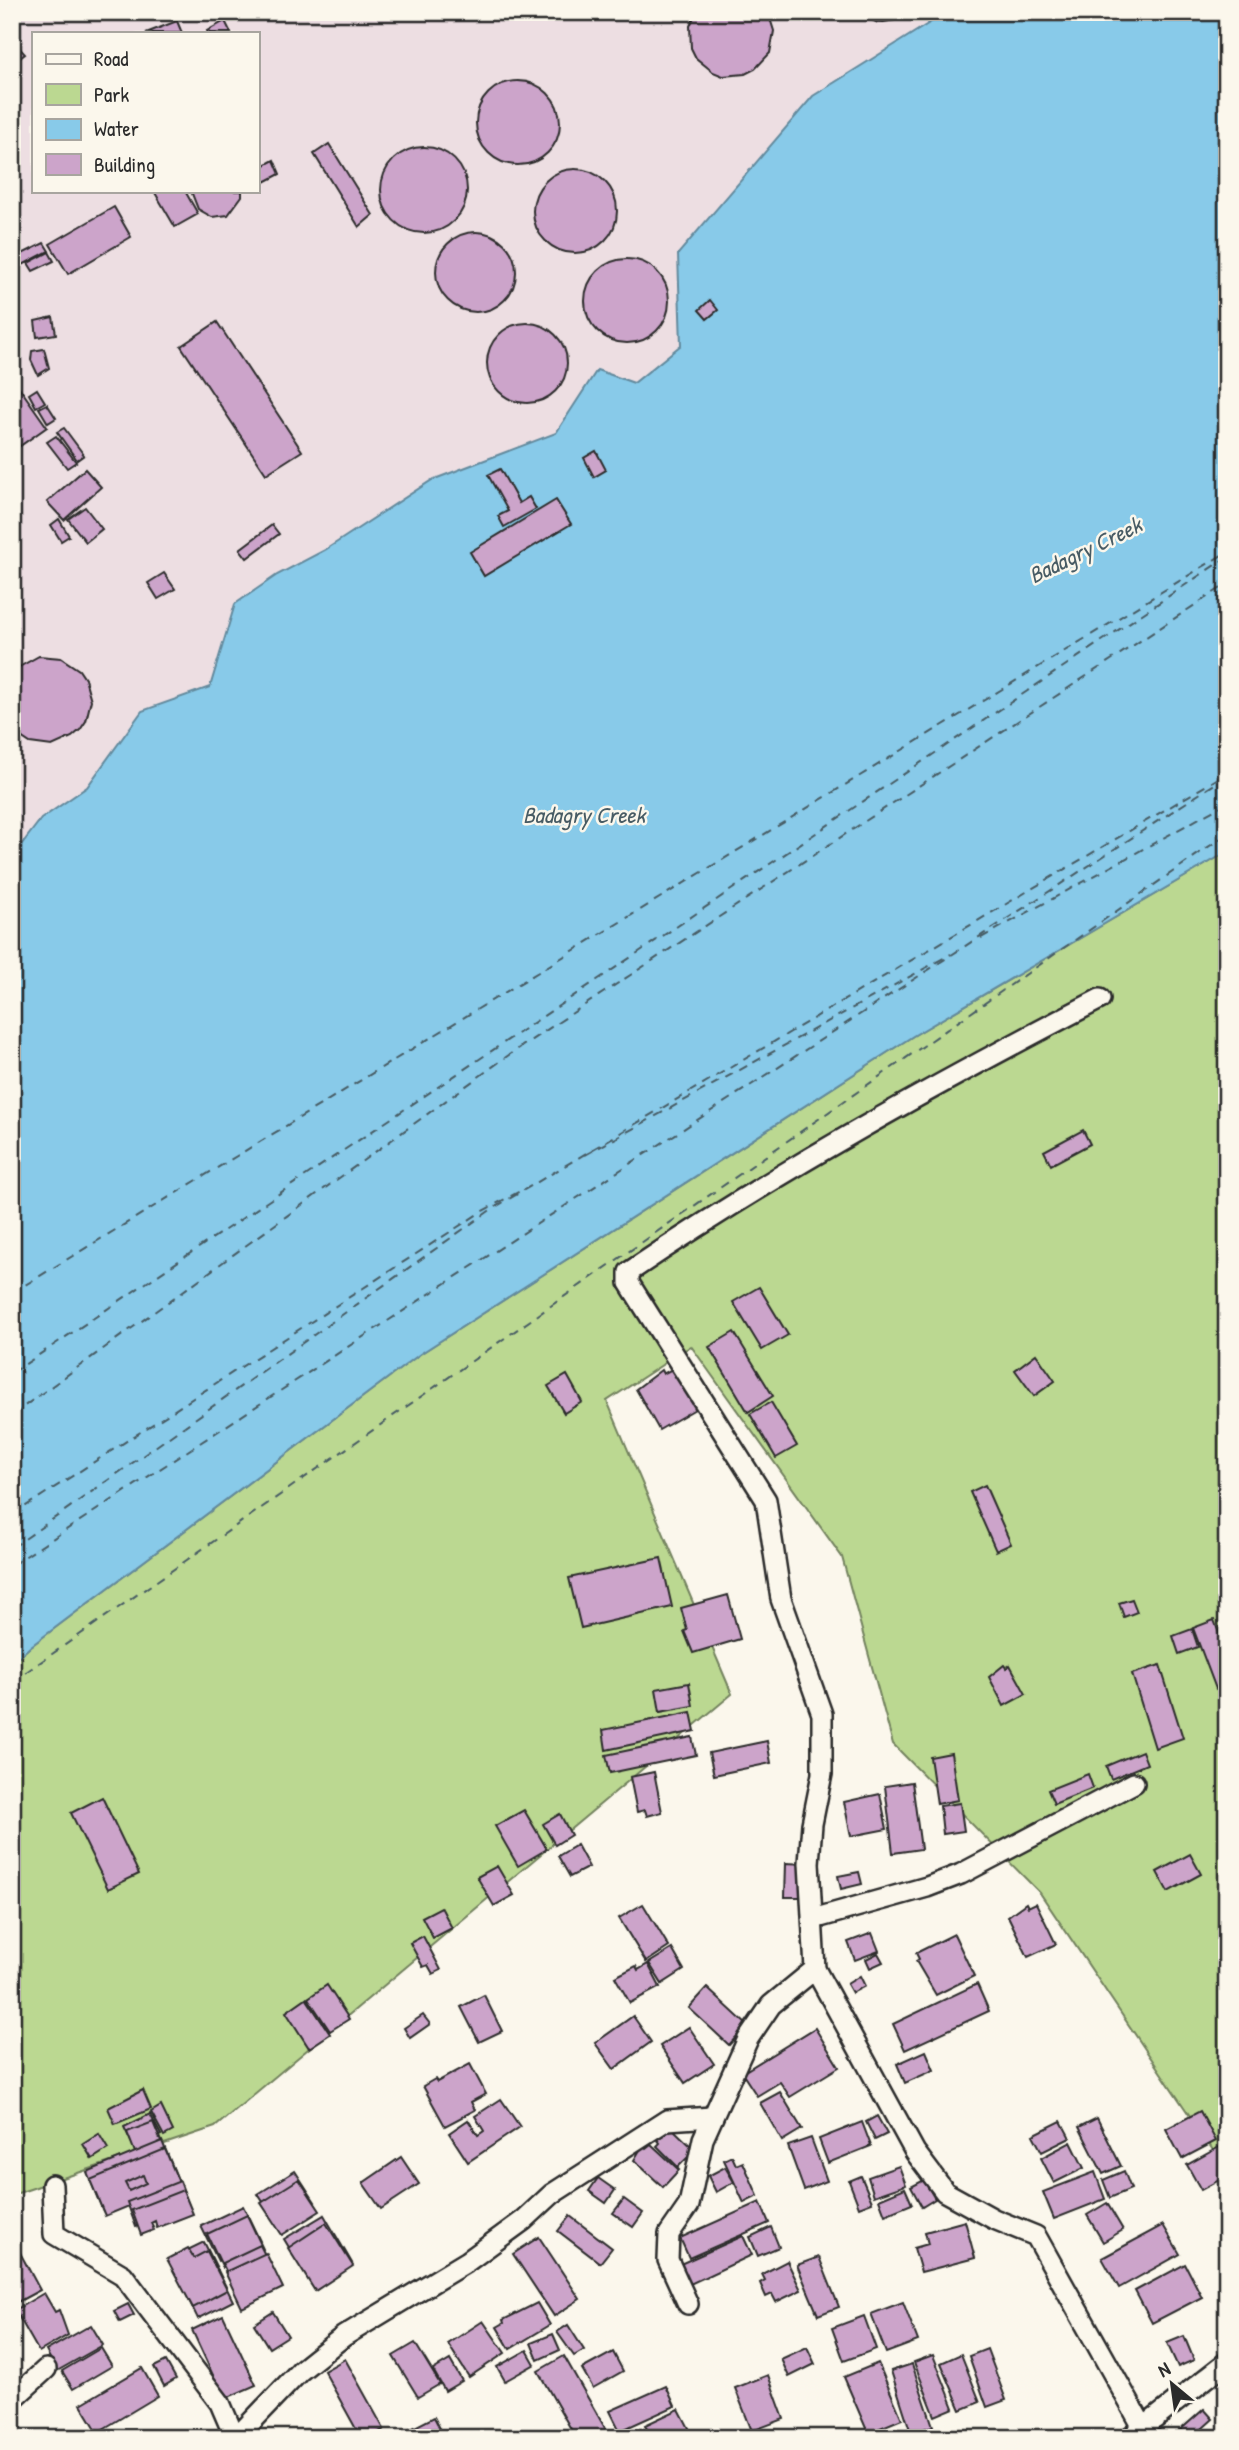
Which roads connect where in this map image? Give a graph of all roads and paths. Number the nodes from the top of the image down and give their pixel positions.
1 (1100, 999) dead end
2 (1133, 1783) dead end
3 (813, 1919) junction
4 (815, 1969) junction
5 (712, 2117) junction
6 (52, 2185) dead end
7 (688, 2304) dead end
8 (1227, 2361) edge
9 (47, 2369) dead end
10 (12, 2400) edge
11 (1140, 2435) edge
12 (236, 2438) edge

1 - 3 street
2 - 3 street
3 - 4 street
4 - 5 street
4 - 11 street
5 - 7 street
5 - 12 street
6 - 12 street
8 - 11 street
9 - 10 street

